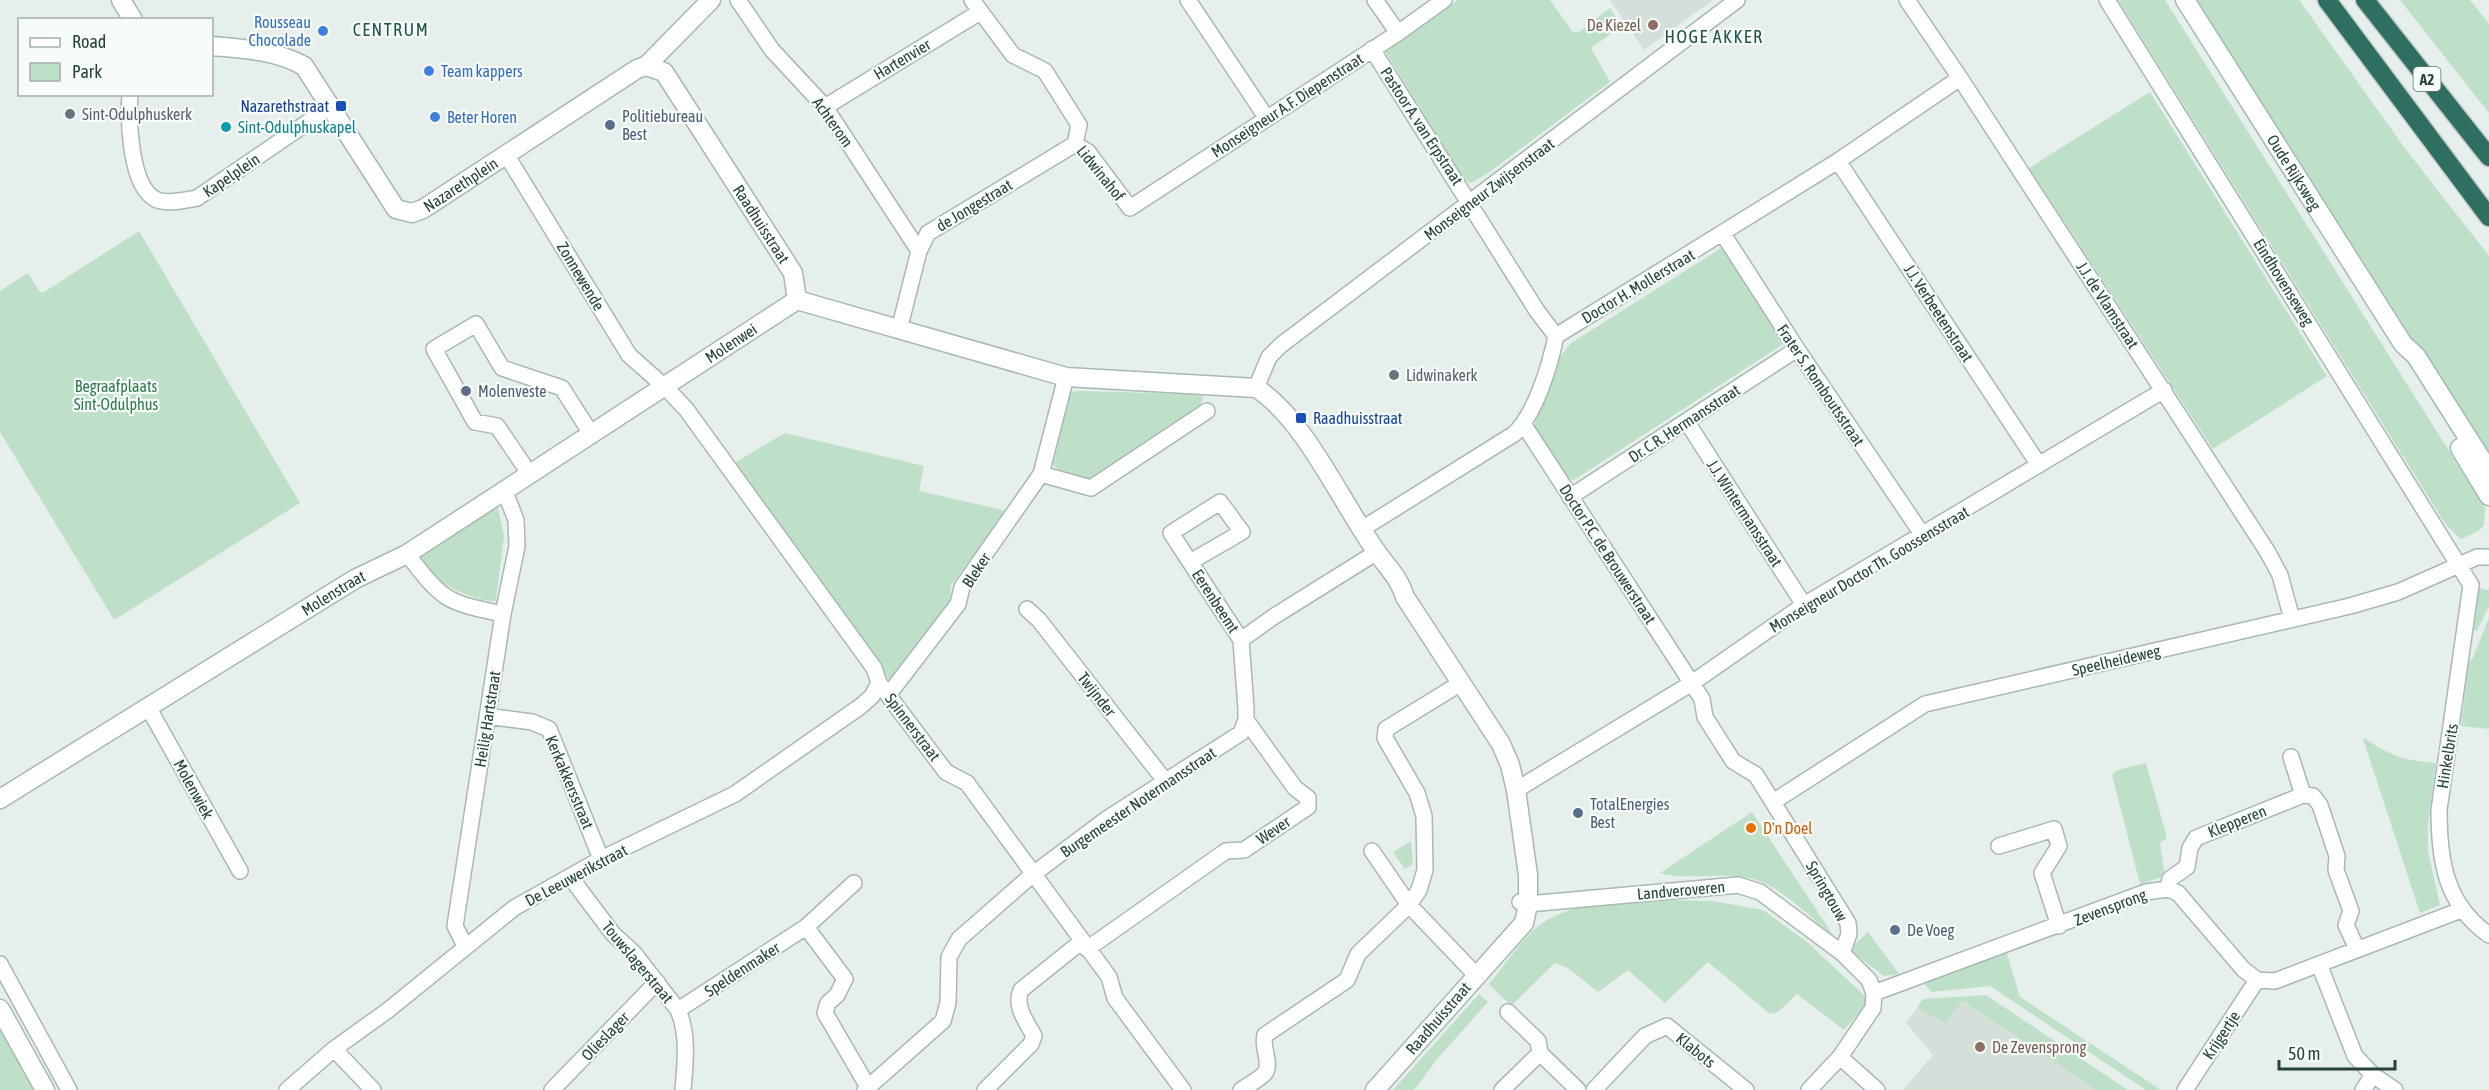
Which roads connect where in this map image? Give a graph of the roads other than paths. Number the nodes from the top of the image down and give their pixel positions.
1 (121, 0) edge
2 (711, 0) edge
3 (738, 0) edge
4 (1188, 0) edge
5 (1375, 0) edge
6 (1444, 0) edge
7 (1737, 0) edge
8 (1907, 0) edge
9 (2107, 0) edge
10 (2185, 0) edge
11 (2327, 0) edge
12 (2366, 0) edge
13 (976, 6) edge
14 (132, 18) edge
15 (1398, 33) junction
16 (213, 46) edge
17 (1372, 49) junction
18 (646, 66) junction
19 (1960, 78) junction
20 (130, 96) edge
21 (330, 102) junction
22 (825, 107) junction
23 (1266, 117) junction
24 (1076, 144) junction
25 (507, 156) junction
26 (2489, 157) edge
27 (1838, 161) junction
28 (1471, 203) junction
29 (1130, 208) joint
30 (2489, 217) edge
31 (1723, 234) junction
32 (919, 251) junction
33 (797, 300) junction
34 (898, 330) junction
35 (1556, 336) junction
36 (2403, 344) junction
37 (1797, 349) junction
38 (1065, 376) junction
39 (666, 387) junction
40 (1256, 388) junction
41 (2164, 390) junction
42 (1207, 411) dead end
43 (1687, 422) junction
44 (1524, 425) junction
45 (590, 432) junction
46 (2039, 465) junction
47 (2489, 471) edge
48 (529, 473) junction
49 (1041, 474) junction
50 (505, 492) junction
51 (2489, 496) edge
52 (1570, 497) junction
53 (1362, 529) junction
54 (1922, 534) junction
55 (2489, 544) edge
56 (1377, 552) junction
57 (407, 554) junction
58 (2483, 557) edge
59 (1190, 562) junction
60 (2460, 564) junction
61 (1804, 605) junction
62 (1027, 609) dead end
63 (502, 614) junction
64 (2292, 619) junction
65 (1241, 640) junction
66 (1692, 683) junction
67 (1461, 684) junction
68 (884, 689) junction
69 (148, 707) junction
70 (488, 716) junction
71 (1246, 720) junction
72 (2291, 757) dead end
73 (1166, 782) junction
74 (1516, 790) junction
75 (2303, 795) junction
76 (0, 799) edge
77 (1773, 801) junction
78 (1999, 846) dead end
79 (1372, 851) dead end
80 (601, 859) junction
81 (240, 871) dead end
82 (1032, 875) junction
83 (571, 878) junction
84 (854, 884) dead end
85 (2168, 889) junction
86 (1524, 903) junction
87 (1409, 905) junction
88 (2461, 910) junction
89 (2059, 926) junction
90 (806, 927) junction
91 (2489, 935) edge
92 (1084, 945) junction
93 (465, 946) junction
94 (2357, 949) junction
95 (1842, 953) junction
96 (0, 964) edge
97 (2319, 964) junction
98 (1476, 975) junction
99 (2257, 980) junction
100 (657, 982) junction
101 (1874, 993) junction
102 (0, 1009) edge
103 (678, 1010) junction
104 (1508, 1012) dead end
105 (334, 1049) junction
106 (1540, 1053) junction
107 (1840, 1057) junction
108 (2373, 1075) junction
109 (866, 1089) edge
110 (45, 1090) edge
111 (69, 1090) edge
112 (287, 1090) edge
113 (373, 1090) edge
114 (552, 1090) edge
115 (683, 1090) edge
116 (985, 1090) edge
117 (1183, 1090) edge
118 (1241, 1090) edge
119 (1375, 1090) edge
120 (1502, 1090) edge
121 (1578, 1090) edge
122 (1594, 1090) edge
123 (1746, 1090) edge
124 (1809, 1090) edge
125 (1878, 1090) edge
126 (2185, 1090) edge
127 (2363, 1090) edge
128 (2395, 1090) edge

1 - 14 street
2 - 18 street
3 - 22 street, Achterom
4 - 23 street
5 - 15 street
6 - 15 street, Monseigneur A.F. Diepenstraat
7 - 28 street, Monseigneur Zwijsenstraat
8 - 19 street, J.J. de Vlamstraat
9 - 60 street, Eindhovenseweg
10 - 36 street, Oude Rijksweg
11 - 30 highway, A2
12 - 26 highway, A2
13 - 22 street, Hartenvier
13 - 24 street, Lidwinahof
15 - 17 street, Monseigneur A.F. Diepenstraat
16 - 21 street
17 - 23 street, Monseigneur A.F. Diepenstraat
17 - 28 street, Pastoor A. van Erpstraat
18 - 25 street
18 - 33 street, Raadhuisstraat
19 - 27 street, Doctor H. Mollerstraat
19 - 41 street, J.J. de Vlamstraat
20 - 21 street, Kapelplein
21 - 25 street, Nazarethplein
22 - 32 street, Achterom
23 - 29 street, Monseigneur A.F. Diepenstraat
24 - 29 street, Lidwinahof
24 - 32 street, de Jongestraat
25 - 39 street, Zonnewende
27 - 31 street, Doctor H. Mollerstraat
27 - 46 street, J.J. Verbeetenstraat
28 - 35 street, Pastoor A. van Erpstraat
28 - 40 street, Monseigneur Zwijsenstraat
31 - 35 street, Doctor H. Mollerstraat
31 - 37 street, Frater S. Romboutsstraat
32 - 34 street, de Jongestraat
33 - 34 street
33 - 39 street, Molenwei
34 - 38 street
35 - 44 street
36 - 47 street, Oude Rijksweg
36 - 51 street, Oude Rijksweg
37 - 43 street, Dr. C.R. Hermansstraat
37 - 54 street, Frater S. Romboutsstraat
38 - 40 street
38 - 49 street, Bleker
39 - 45 street, Molenstraat
39 - 68 street, Spinnerstraat
40 - 53 street, Raadhuisstraat
41 - 46 street, Monseigneur Doctor Th. Goossensstraat
41 - 64 street, J.J. de Vlamstraat
42 - 49 street
43 - 52 street, Dr. C.R. Hermansstraat
43 - 61 street, J.J. Wintermansstraat
44 - 52 street, Doctor P.C. de Brouwerstraat
44 - 53 street
45 - 48 street, Molenstraat
45 - 48 street
46 - 54 street, Monseigneur Doctor Th. Goossensstraat
48 - 50 street, Molenstraat
49 - 68 street, Bleker
50 - 57 street, Molenstraat
50 - 63 street, Heilig Hartstraat
52 - 66 street, Doctor P.C. de Brouwerstraat
53 - 56 street, Raadhuisstraat
54 - 61 street, Monseigneur Doctor Th. Goossensstraat
55 - 58 street, Speelheideweg
56 - 65 street
56 - 67 street, Raadhuisstraat
57 - 63 street
57 - 69 street, Molenstraat
58 - 60 street, Speelheideweg
59 - 59 street, Eerenbeemt
59 - 65 street, Eerenbeemt
60 - 64 street, Speelheideweg
60 - 88 street, Hinkelbrits
61 - 66 street, Monseigneur Doctor Th. Goossensstraat
62 - 73 street, Twijnder
63 - 70 street, Heilig Hartstraat
64 - 77 street, Speelheideweg
65 - 71 street
66 - 74 street, Monseigneur Doctor Th. Goossensstraat
66 - 77 street, Doctor P.C. de Brouwerstraat
67 - 74 street, Raadhuisstraat
67 - 87 street
68 - 80 street, De Leeuwerikstraat
68 - 82 street, Spinnerstraat
69 - 76 street, Molenstraat
69 - 81 street, Molenwiek
70 - 80 street, Kerkakkersstraat
70 - 93 street, Heilig Hartstraat
71 - 73 street, Burgemeester Notermansstraat
71 - 92 street, Wever
72 - 75 street
73 - 82 street, Burgemeester Notermansstraat
74 - 86 street, Raadhuisstraat
75 - 85 street, Klepperen
75 - 94 street
77 - 95 street, Springtouw
78 - 89 street
79 - 87 street
80 - 83 street, De Leeuwerikstraat
82 - 92 street, Spinnerstraat
82 - 109 street, Burgemeester Notermansstraat
83 - 93 street, De Leeuwerikstraat
83 - 100 street, Touwslagerstraat
84 - 90 street, Speldenmaker
85 - 89 street, Zevensprong
85 - 99 street, Zevensprong
86 - 95 street, Landveroveren
86 - 98 street, Raadhuisstraat
87 - 98 street
87 - 118 street
88 - 91 street, Hinkelbrits
88 - 94 street
89 - 101 street, Zevensprong
90 - 103 street, Speldenmaker
90 - 109 street
92 - 116 street
92 - 117 street, Spinnerstraat
93 - 105 street, De Leeuwerikstraat
94 - 97 street
95 - 101 street, Landveroveren
96 - 111 street
97 - 99 street
97 - 108 street
98 - 119 street, Raadhuisstraat
99 - 126 street, Krijgertje
100 - 103 street, Touwslagerstraat
100 - 114 street, Olieslager
101 - 107 street
102 - 110 street
103 - 115 street, Touwslagerstraat
104 - 106 street
105 - 112 street, De Leeuwerikstraat
105 - 113 street
106 - 120 street
106 - 121 street
107 - 124 street
107 - 125 street
108 - 127 street
108 - 128 street
122 - 123 street, Klabots

